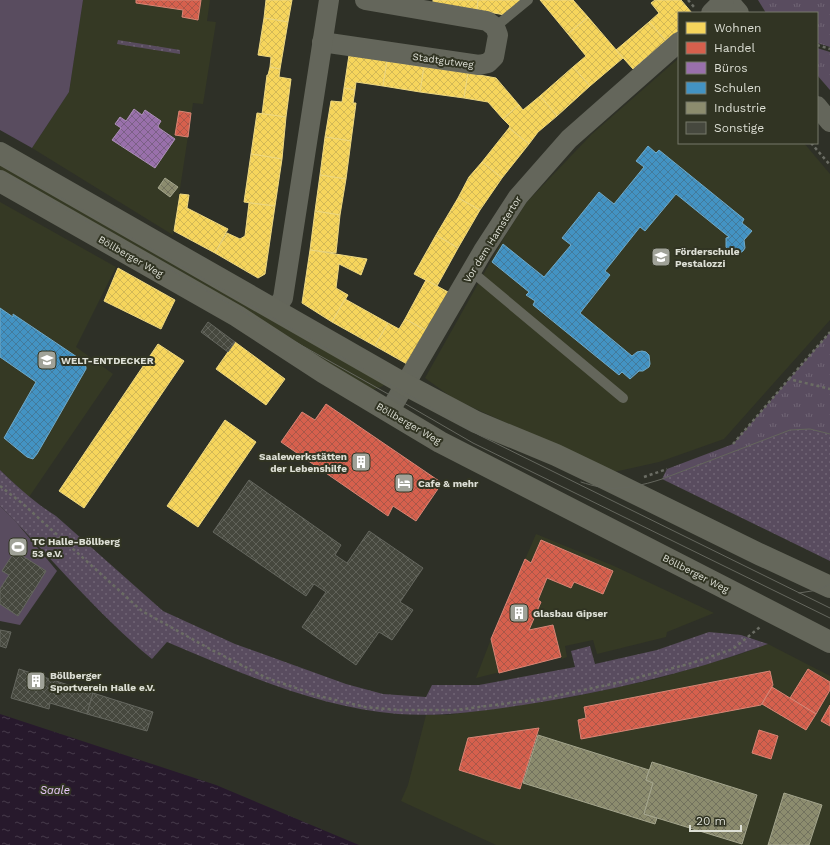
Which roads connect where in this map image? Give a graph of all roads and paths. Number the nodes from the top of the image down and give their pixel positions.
1 (329, 0) edge
2 (365, 0) edge
3 (528, 0) edge
4 (724, 0) edge
5 (728, 0) edge
6 (712, 12) edge
7 (738, 12) edge
8 (495, 27) junction
9 (322, 42) junction
10 (678, 43) edge
11 (818, 45) edge
12 (830, 49) edge
13 (818, 107) edge
14 (830, 122) edge
15 (812, 144) edge
16 (0, 153) edge
17 (830, 165) edge
18 (0, 181) edge
19 (471, 271) junction
20 (275, 310) junction
21 (830, 332) edge
22 (789, 379) junction
23 (406, 385) junction
24 (830, 389) edge
25 (623, 398) dead end
26 (389, 412) junction
27 (733, 444) dead end
28 (0, 486) edge
29 (830, 587) edge
30 (775, 614) junction
31 (830, 642) edge

1 - 9 street
2 - 8 street
3 - 8 lane
4 - 6 street
5 - 7 street
8 - 9 street, Stadtgutweg
9 - 20 street
10 - 19 street, Vor dem Hamstertor
11 - 12 path
13 - 14 street
15 - 17 path
16 - 20 street
18 - 26 street, Böllberger Weg
19 - 23 street, Vor dem Hamstertor
19 - 25 lane
20 - 23 street
21 - 22 path
22 - 24 path
22 - 27 path
23 - 26 street, Vor dem Hamstertor
23 - 29 street
26 - 30 street, Böllberger Weg
28 - 30 path
30 - 31 street, Böllberger Weg

